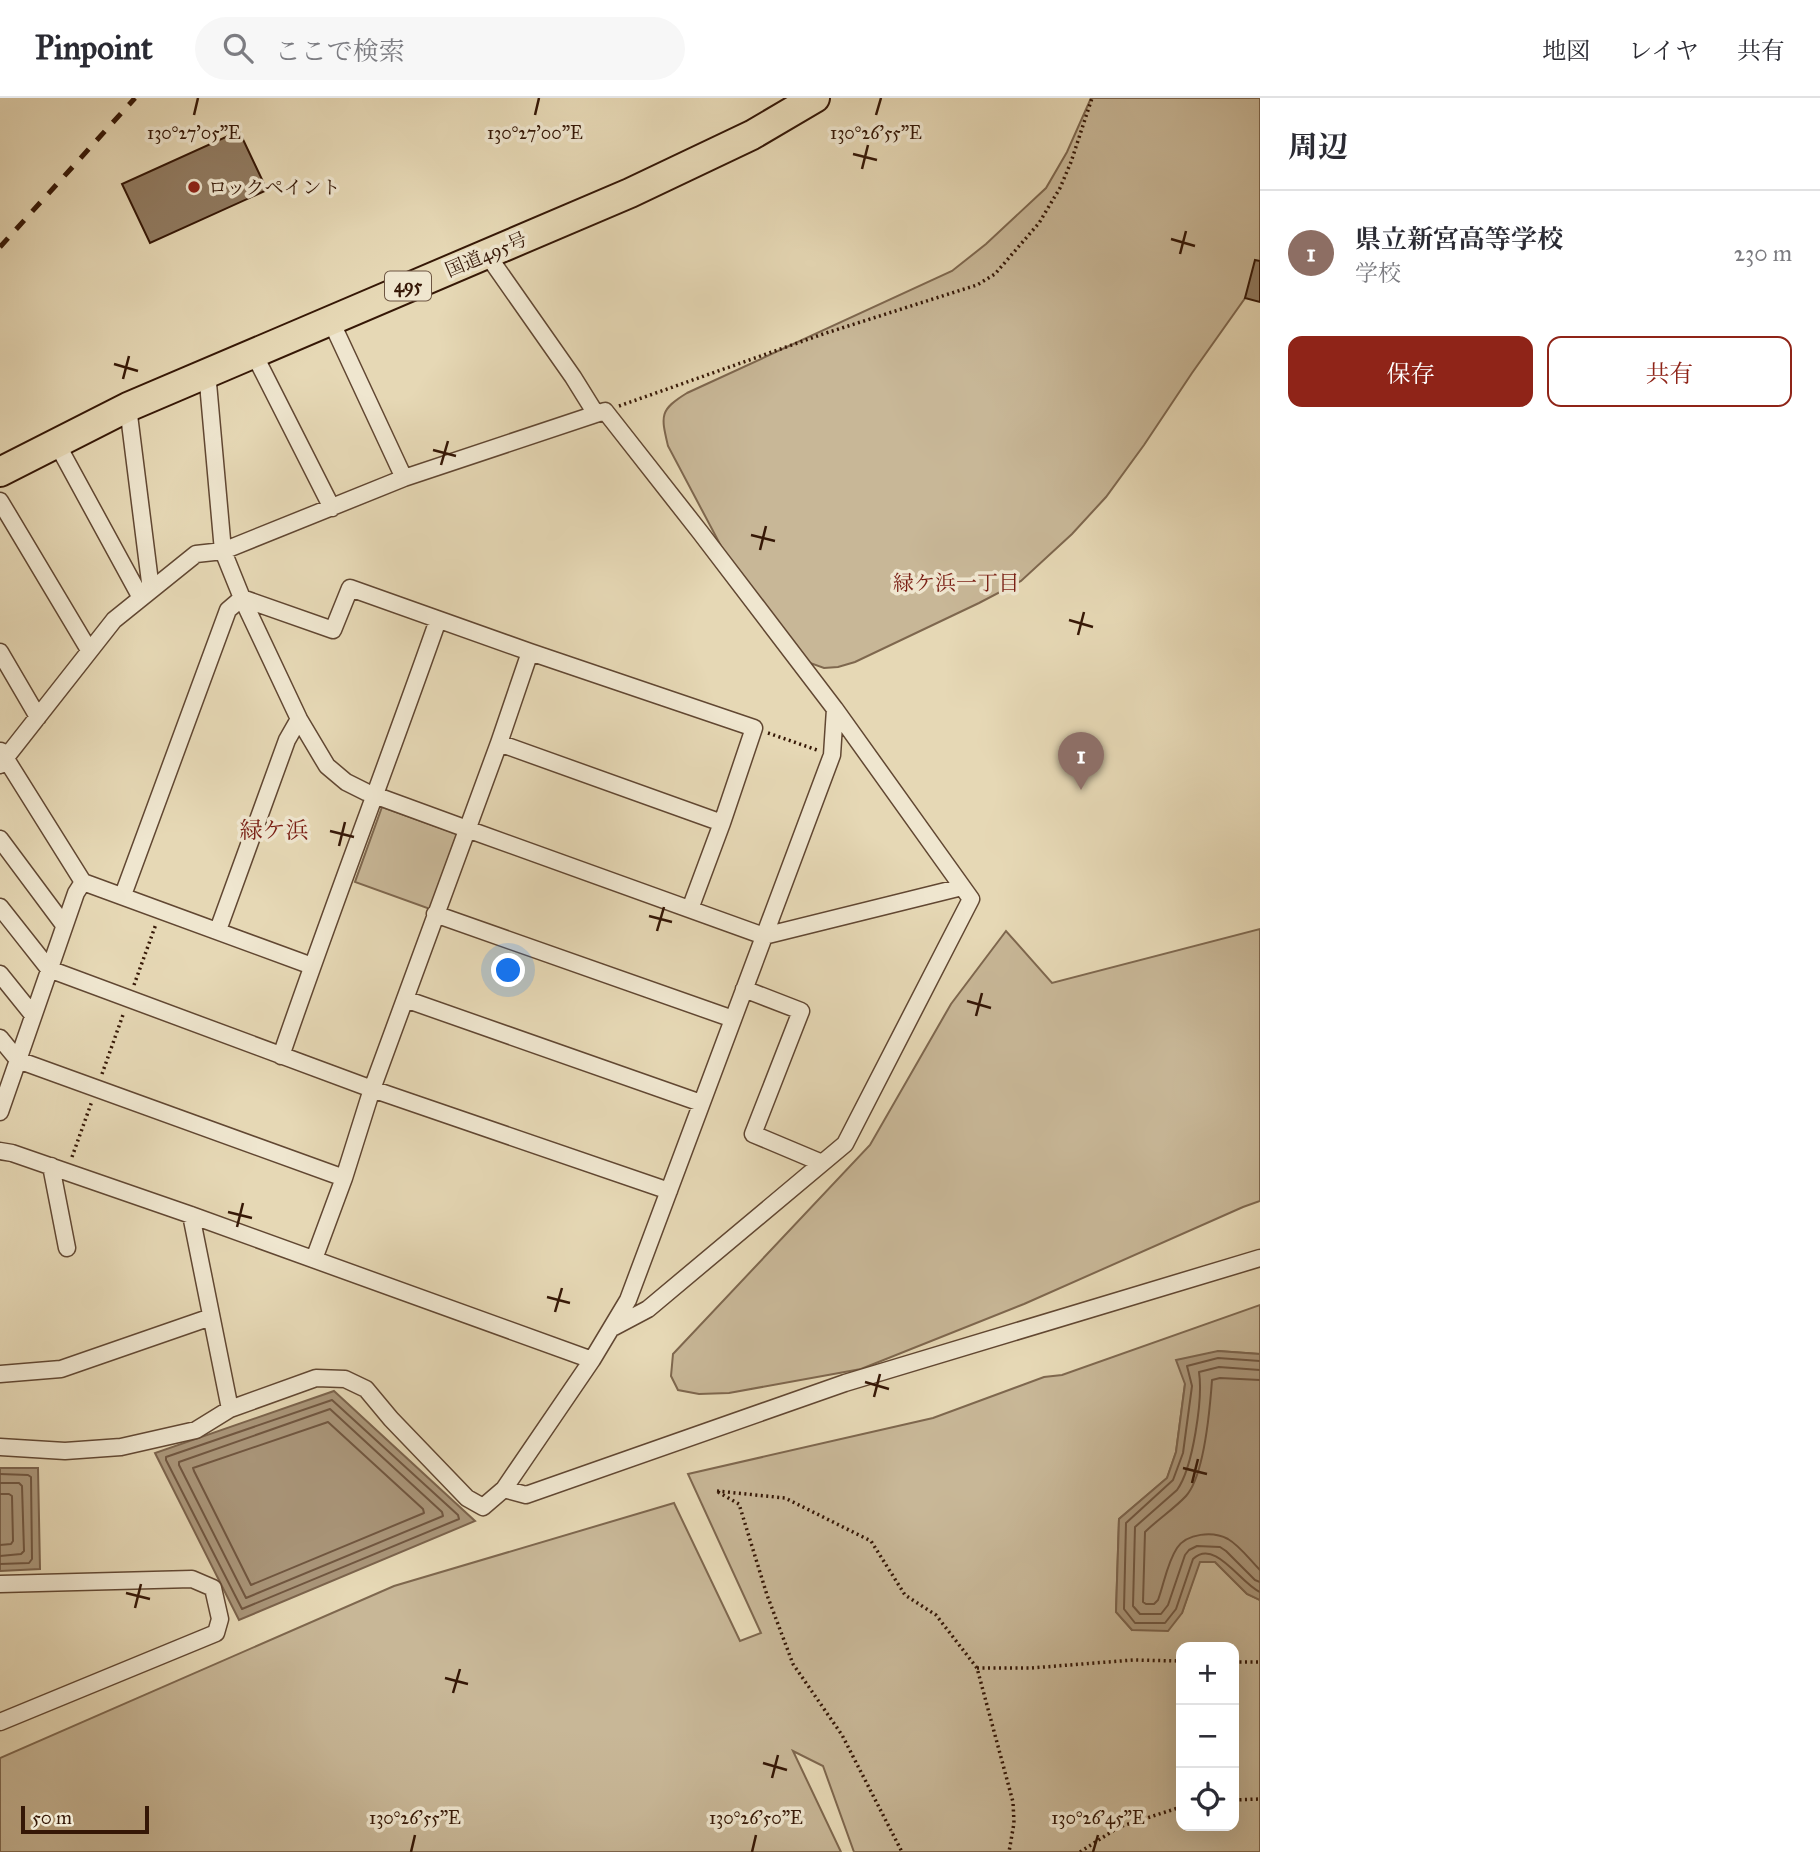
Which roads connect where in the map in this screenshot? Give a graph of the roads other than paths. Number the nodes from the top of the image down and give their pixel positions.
1 (815, 98) edge
2 (486, 253) junction
3 (330, 320) junction
4 (253, 352) junction
5 (207, 372) junction
6 (128, 407) junction
7 (600, 412) junction
8 (56, 442) junction
9 (0, 472) edge
10 (404, 478) junction
11 (0, 501) edge
12 (332, 508) junction
13 (223, 551) junction
14 (146, 594) junction
15 (242, 598) junction
16 (438, 620) junction
17 (89, 650) junction
18 (0, 652) edge
19 (530, 652) junction
20 (835, 709) junction
21 (38, 717) junction
22 (299, 719) junction
23 (499, 743) junction
24 (2, 757) edge
25 (376, 796) junction
26 (722, 823) junction
27 (467, 830) junction
28 (0, 839) edge
29 (83, 881) junction
30 (962, 887) junction
31 (123, 895) junction
32 (0, 907) edge
33 (690, 909) junction
34 (435, 914) junction
35 (64, 925) junction
36 (218, 930) junction
37 (764, 936) junction
38 (312, 965) junction
39 (49, 969) junction
40 (0, 974) edge
41 (744, 989) junction
42 (405, 999) junction
43 (33, 1015) junction
44 (733, 1019) junction
45 (0, 1038) edge
46 (281, 1056) junction
47 (18, 1060) junction
48 (372, 1088) junction
49 (701, 1103) junction
50 (1, 1107) edge
51 (0, 1151) edge
52 (822, 1163) junction
53 (58, 1169) junction
54 (344, 1178) junction
55 (669, 1191) junction
56 (191, 1215) junction
57 (67, 1248) dead end
58 (1260, 1258) edge
59 (314, 1259) junction
60 (211, 1317) junction
61 (612, 1328) junction
62 (592, 1360) junction
63 (0, 1374) edge
64 (229, 1409) junction
65 (0, 1447) edge
66 (504, 1489) junction
67 (0, 1584) edge
68 (0, 1722) edge

1 - 2 highway, 国道495号 / 495
2 - 3 highway, 国道495号 / 495
2 - 7 street
3 - 4 highway, 国道495号 / 495
3 - 10 street
4 - 5 highway, 国道495号 / 495
4 - 12 street
5 - 6 highway, 国道495号 / 495
5 - 13 street
6 - 8 highway, 国道495号 / 495
6 - 14 street
7 - 10 street
7 - 20 street
8 - 9 highway, 国道495号 / 495
8 - 14 street
10 - 12 street
11 - 17 street
12 - 13 street
13 - 14 street
13 - 15 street
14 - 17 street
15 - 16 street
15 - 22 street
15 - 31 street
16 - 19 street
16 - 25 street
17 - 21 street
18 - 21 street
19 - 23 street
19 - 26 street
20 - 30 street
20 - 37 street
21 - 24 street
22 - 25 street
22 - 36 street
23 - 26 street
23 - 27 street
24 - 29 street
25 - 27 street
25 - 38 street
26 - 33 street
27 - 33 street
27 - 34 street
28 - 35 street
29 - 31 street
29 - 35 street
30 - 37 street
30 - 52 street
31 - 36 street
32 - 39 street
33 - 37 street
34 - 42 street
34 - 44 street
35 - 39 street
36 - 38 street
37 - 41 street
38 - 46 street
39 - 43 street
39 - 46 street
40 - 43 street
41 - 44 street
41 - 52 street
42 - 48 street
42 - 49 street
43 - 47 street
44 - 49 street
45 - 47 street
46 - 48 street
47 - 50 street
47 - 54 street
48 - 54 street
48 - 55 street
49 - 55 street
51 - 53 street
52 - 61 street
53 - 56 street
53 - 57 street
54 - 59 street
55 - 61 street
56 - 59 street
56 - 60 street
58 - 66 street
59 - 62 street
60 - 63 street
60 - 64 street
61 - 62 street
62 - 66 street
64 - 65 street
64 - 66 street
67 - 68 street

